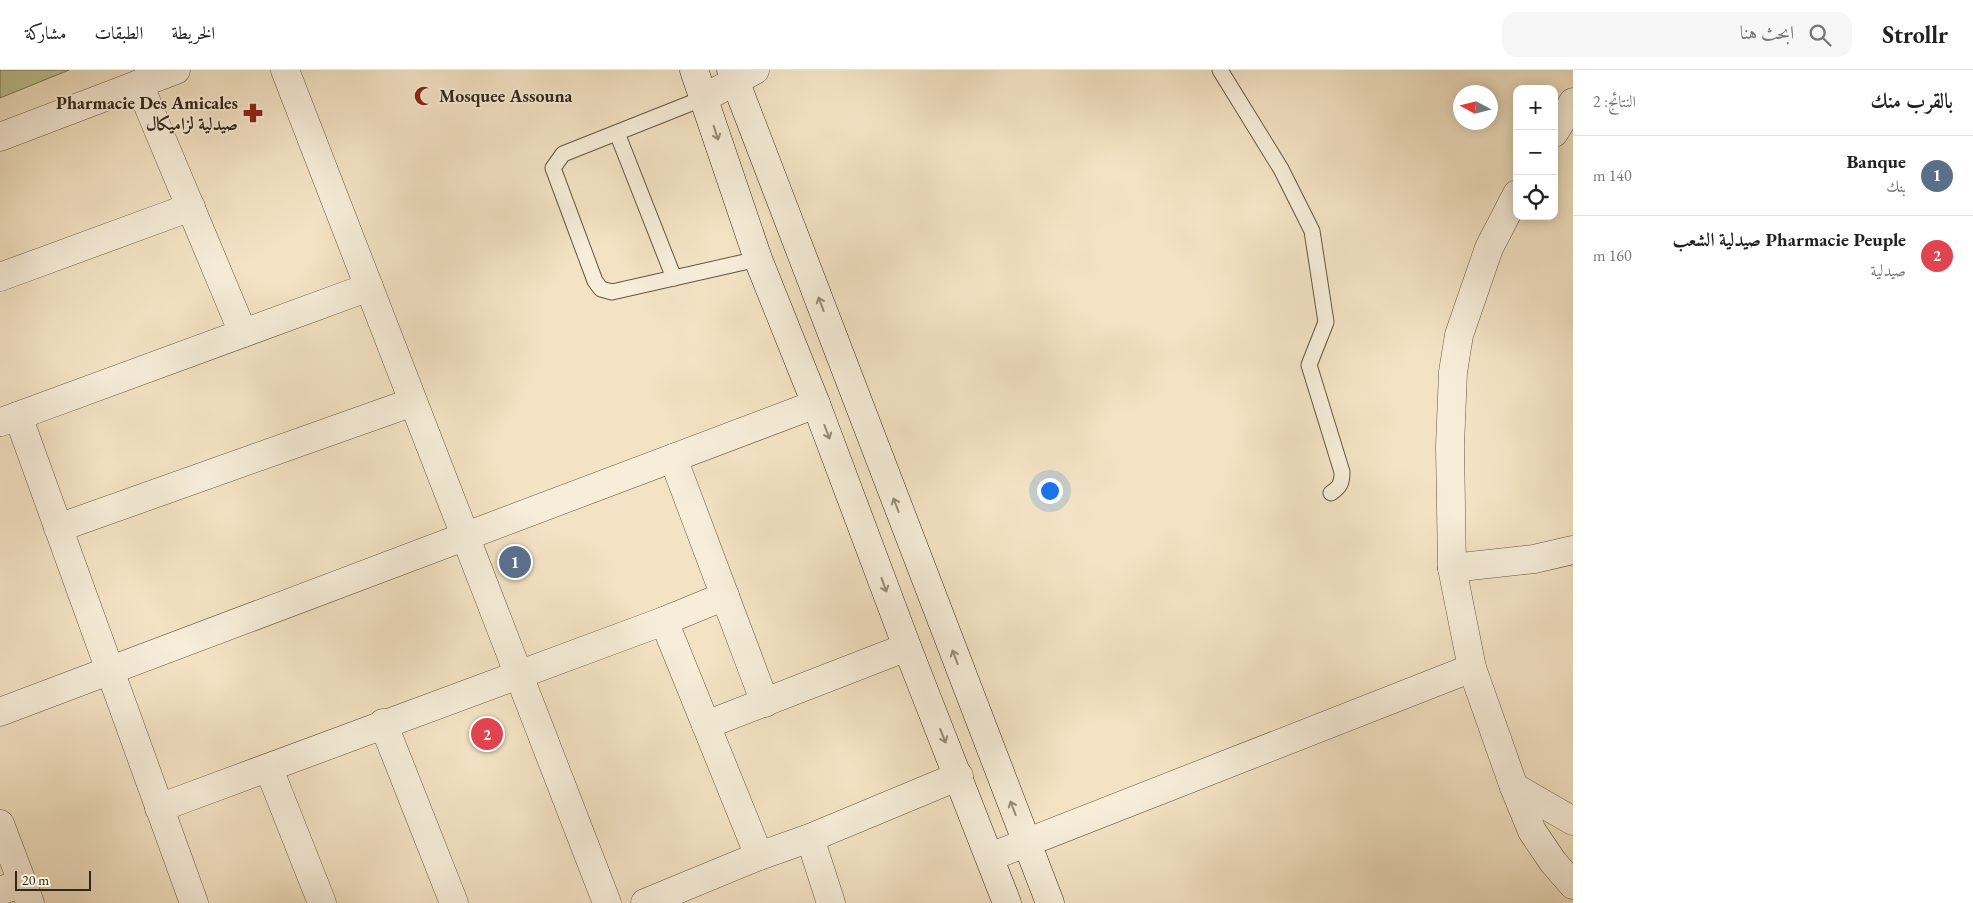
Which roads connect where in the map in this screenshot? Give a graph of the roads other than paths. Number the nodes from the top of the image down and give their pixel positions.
1 (176, 70) edge
2 (285, 70) edge
3 (694, 70) edge
4 (1220, 70) edge
5 (740, 74) edge
6 (139, 84) junction
7 (704, 98) junction
8 (1573, 102) edge
9 (1556, 130) edge
10 (617, 133) junction
11 (0, 137) edge
12 (1513, 202) edge
13 (191, 207) junction
14 (758, 259) junction
15 (0, 277) edge
16 (674, 278) junction
17 (369, 287) junction
18 (243, 333) junction
19 (833, 338) junction
20 (796, 354) junction
21 (413, 402) junction
22 (816, 404) junction
23 (9, 419) edge
24 (673, 458) junction
25 (878, 458) junction
26 (843, 474) junction
27 (1331, 493) dead end
28 (58, 528) junction
29 (465, 536) junction
30 (1573, 550) edge
31 (1452, 568) junction
32 (725, 596) junction
33 (664, 621) junction
34 (907, 647) junction
35 (1472, 668) junction
36 (110, 670) junction
37 (518, 673) junction
38 (765, 703) junction
39 (0, 712) edge
40 (383, 723) junction
41 (706, 725) junction
42 (269, 769) junction
43 (959, 776) junction
44 (1514, 787) junction
45 (159, 808) junction
46 (1573, 820) edge
47 (0, 824) edge
48 (810, 838) junction
49 (1026, 841) junction
50 (759, 856) junction
51 (990, 856) junction
52 (1573, 885) edge
53 (17, 892) edge
54 (194, 903) edge
55 (322, 903) edge
56 (454, 903) edge
57 (607, 903) edge
58 (645, 903) edge
59 (831, 903) edge
60 (1007, 903) edge
61 (1050, 903) edge

1 - 6 street
2 - 17 street
3 - 7 street
4 - 27 lane
5 - 7 street
19 -> 5 street
6 - 11 street
6 - 13 street
7 - 10 lane
7 -> 14 street
8 - 9 street
10 - 16 lane
10 - 16 lane
12 - 31 street
13 - 15 street
13 - 18 street
14 - 16 lane
14 - 20 street
17 - 18 street
17 - 21 street
18 - 23 street
19 - 20 street
19 - 25 street
20 - 22 street
21 - 28 street
21 - 29 street
22 - 24 street
22 -> 26 street
23 - 28 street
24 - 29 street
24 - 32 street
25 - 26 street
49 -> 25 street
26 -> 34 street
28 - 36 street
29 - 36 street
29 - 37 street
30 - 31 street
31 - 35 street
32 - 33 street
32 - 38 street
33 - 37 street
33 - 41 street
34 - 38 street
34 -> 43 street
35 - 44 street
35 - 49 street
36 - 39 street
36 - 45 street
37 - 40 street
37 - 57 street
38 - 41 street
40 - 42 street
40 - 56 street
41 - 50 street
42 - 45 street
42 - 55 street
43 - 48 street
43 - 51 street
44 - 46 street
44 - 52 street
45 - 54 street
47 - 53 street
48 - 50 street
48 - 59 street
49 - 51 street
49 - 61 street
50 - 58 street
51 - 60 street

